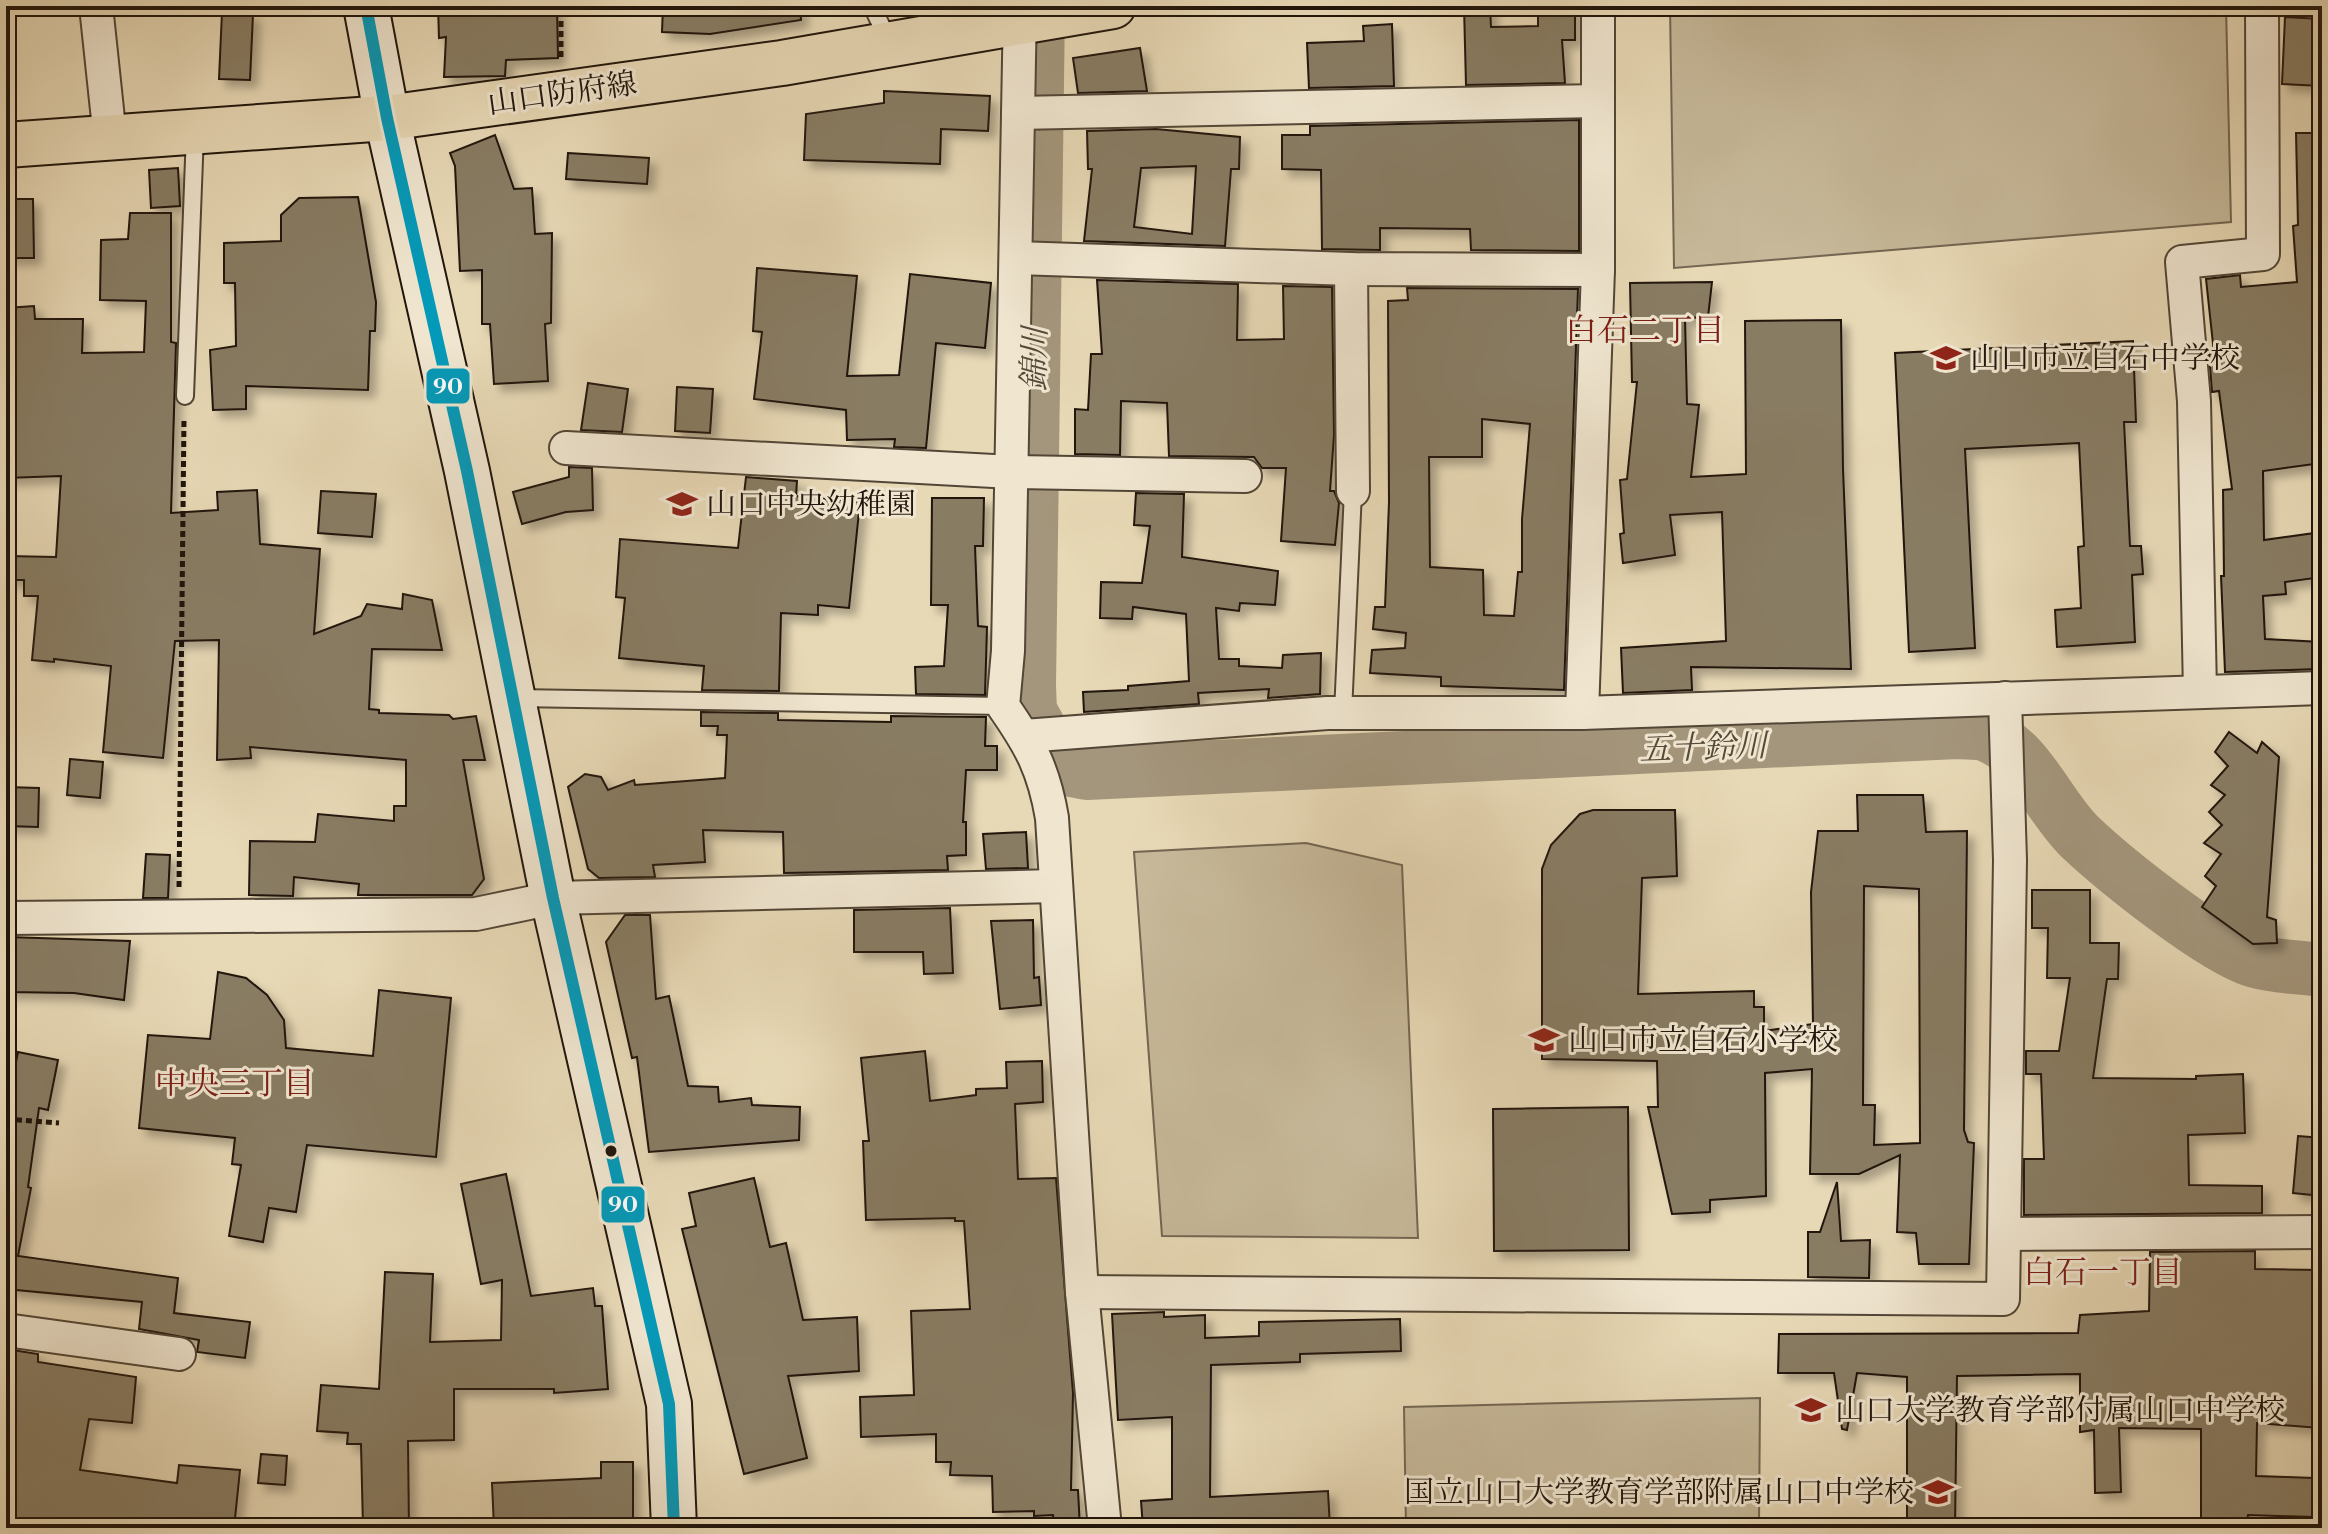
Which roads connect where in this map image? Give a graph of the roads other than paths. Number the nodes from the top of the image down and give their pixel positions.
1 (96, 6) edge
2 (366, 6) edge
3 (1113, 6) edge
4 (1598, 6) edge
5 (2262, 6) edge
6 (1031, 16) edge
7 (881, 25) edge
8 (1597, 101) junction
9 (1018, 113) junction
10 (387, 118) junction
11 (195, 131) junction
12 (110, 138) junction
13 (6, 145) edge
14 (1016, 258) junction
15 (1351, 269) junction
16 (1598, 270) junction
17 (185, 396) road end
18 (566, 448) dead end
19 (1012, 472) junction
20 (1245, 476) dead end
21 (1353, 491) joint
22 (2322, 688) edge
23 (2200, 692) junction
24 (512, 698) junction
25 (1003, 706) junction
26 (2006, 710) junction
27 (1343, 713) junction
28 (1582, 713) junction
29 (1024, 736) junction
30 (1055, 886) junction
31 (553, 898) junction
32 (6, 918) edge
33 (2322, 1232) edge
34 (2005, 1234) junction
35 (1082, 1292) junction
36 (6, 1330) edge
37 (179, 1354) dead end
38 (674, 1528) edge
39 (1105, 1528) edge

1 - 12 street
2 - 10 main road
3 - 6 main road, 山口防府線
4 - 8 street
5 - 23 street
6 - 7 main road, 山口防府線
6 - 9 street
7 - 10 main road, 山口防府線
8 - 9 street
8 - 16 street
9 - 14 street
10 - 11 main road, 山口防府線
10 - 24 main road
11 - 12 main road, 山口防府線
11 - 17 lane
12 - 13 main road, 山口防府線
14 - 15 street
14 - 19 street
15 - 16 street
15 - 21 street
16 - 28 street
18 - 19 street
19 - 20 street
19 - 25 street
21 - 27 lane
22 - 23 street
23 - 26 street
24 - 25 lane
24 - 31 main road
25 - 29 street
26 - 28 street
26 - 34 street
27 - 28 street
27 - 29 street
29 - 30 street
30 - 31 street
30 - 35 street
31 - 32 street
31 - 38 main road
33 - 34 street
34 - 35 street
35 - 39 street
36 - 37 street

